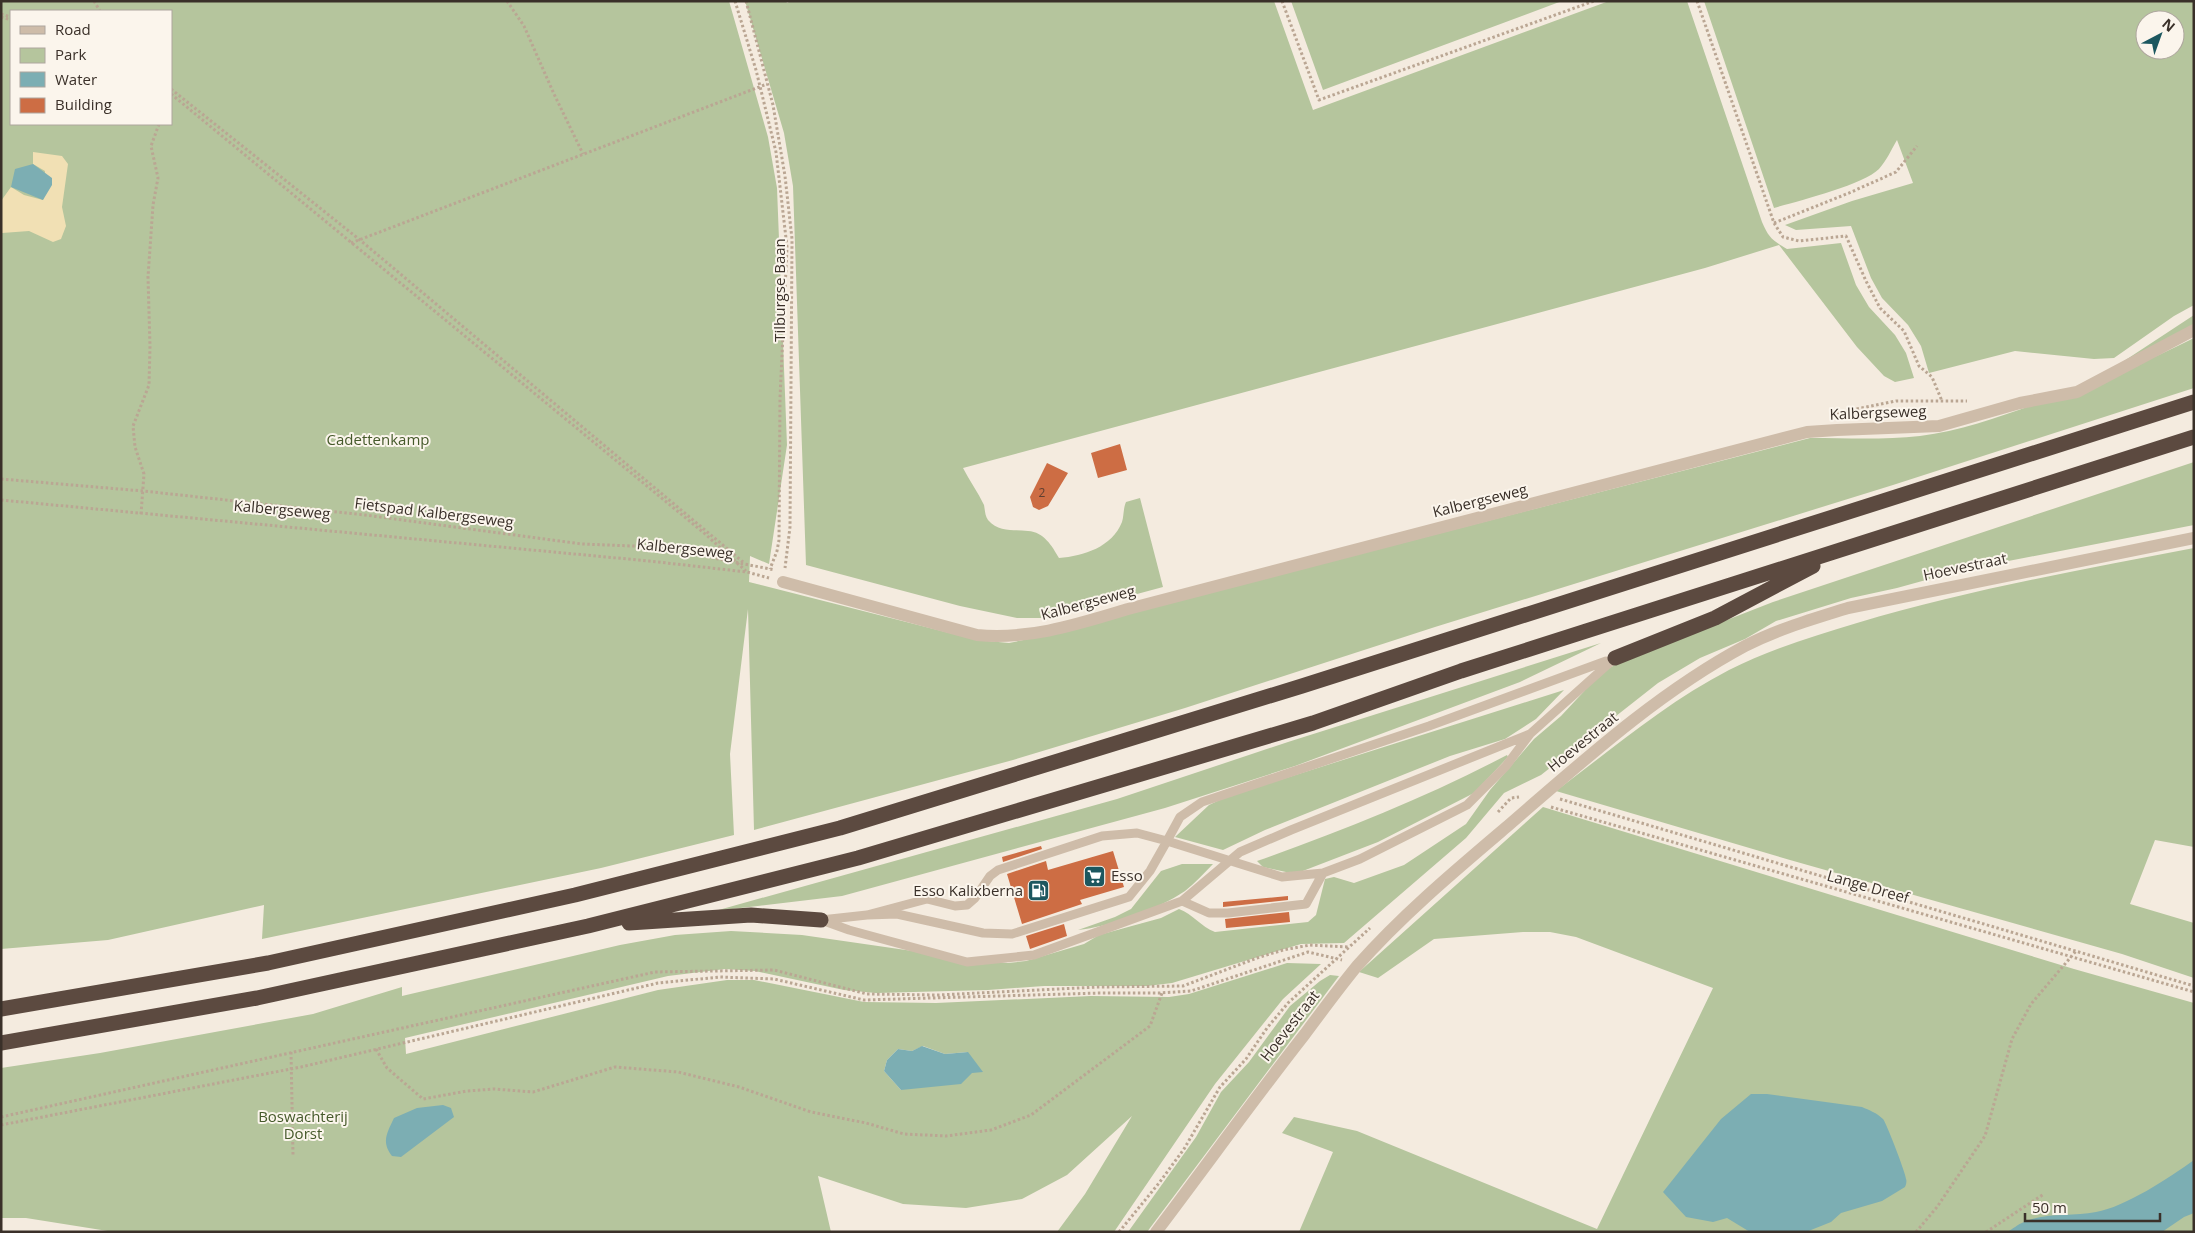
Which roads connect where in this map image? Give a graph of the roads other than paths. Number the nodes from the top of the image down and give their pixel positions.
1 (2194, 330) edge
2 (2194, 402) edge
3 (2194, 437) edge
4 (2194, 538) edge
5 (1850, 547) junction
6 (784, 577) road end
7 (1615, 658) junction
8 (1530, 734) junction
9 (1167, 840) junction
10 (1228, 862) junction
11 (1323, 873) junction
12 (1182, 901) junction
13 (867, 914) junction
14 (821, 920) junction
15 (588, 926) junction
16 (1, 1009) edge
17 (1, 1043) edge
18 (1156, 1232) edge

1 - 6 street, Kalbergseweg
2 - 16 highway
3 - 5 highway
4 - 18 street, Hoevestraat
5 - 7 highway
5 - 15 highway
7 - 8 lane
7 - 9 lane
8 - 10 lane
8 - 11 lane
9 - 10 lane
9 - 13 lane
9 - 13 lane
10 - 11 lane
10 - 12 lane
11 - 12 lane
12 - 14 lane
13 - 14 lane
14 - 15 highway
15 - 17 highway

